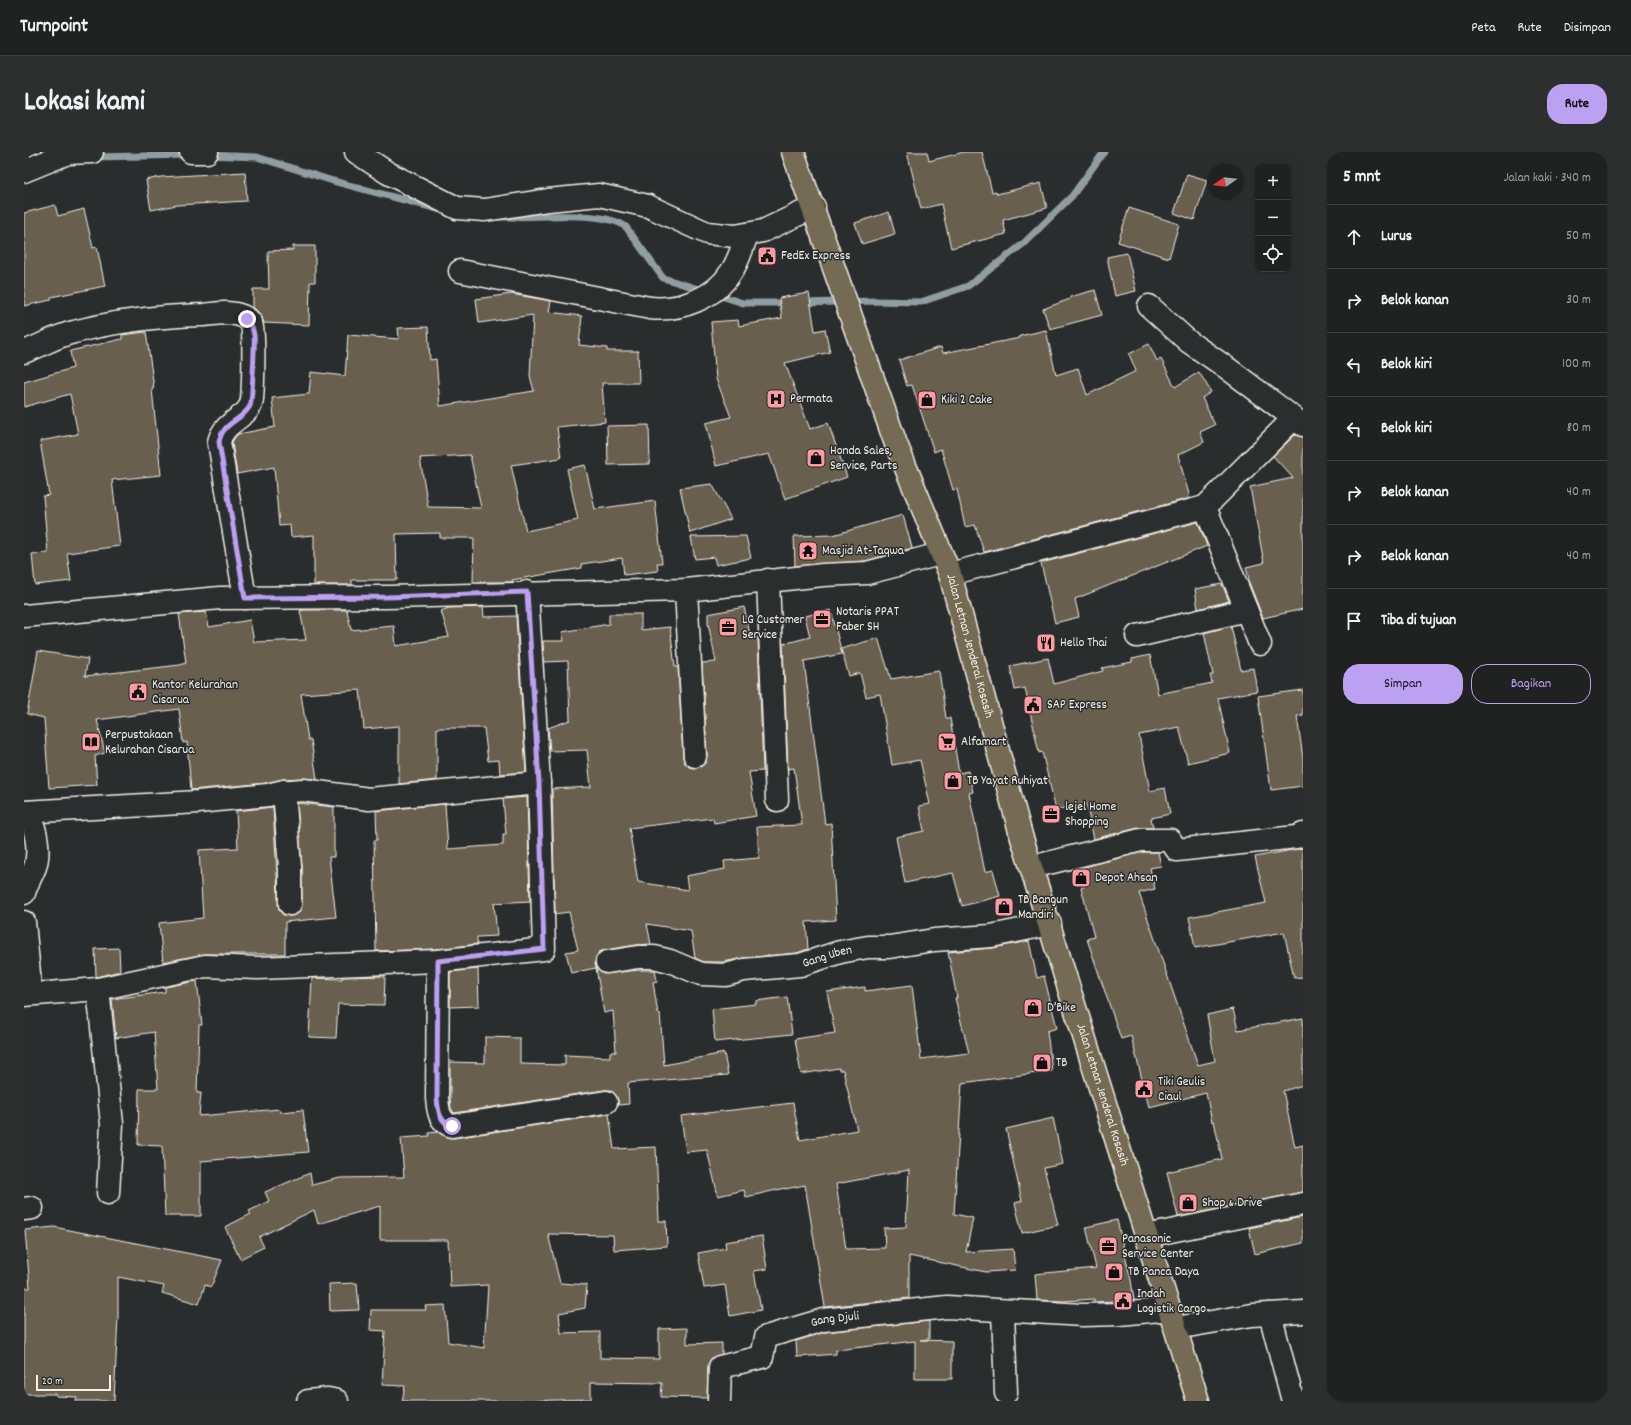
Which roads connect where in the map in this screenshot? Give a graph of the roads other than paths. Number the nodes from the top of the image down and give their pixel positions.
1 (92, 152) edge
2 (191, 152) edge
3 (207, 152) edge
4 (356, 152) edge
5 (793, 152) edge
6 (68, 153) edge
7 (24, 171) edge
8 (814, 207) junction
9 (747, 235) junction
10 (460, 271) dead end
11 (1149, 306) dead end
12 (24, 352) edge
13 (1298, 422) edge
14 (1205, 507) junction
15 (940, 554) junction
16 (950, 574) junction
17 (768, 580) junction
18 (686, 590) junction
19 (527, 592) junction
20 (245, 598) junction
21 (1246, 610) junction
22 (24, 616) edge
23 (1137, 636) dead end
24 (1260, 644) dead end
25 (695, 756) dead end
26 (539, 783) junction
27 (284, 791) junction
28 (777, 800) dead end
29 (27, 812) edge
30 (1303, 834) edge
31 (1032, 867) junction
32 (24, 892) edge
33 (290, 904) dead end
34 (24, 922) edge
35 (1050, 924) junction
36 (438, 961) junction
37 (607, 962) dead end
38 (98, 989) junction
39 (27, 994) edge
40 (606, 1102) dead end
41 (108, 1193) dead end
42 (1303, 1204) edge
43 (1146, 1236) junction
44 (1003, 1312) junction
45 (1303, 1312) edge
46 (1270, 1314) junction
47 (1173, 1319) junction
48 (1006, 1393) dead end
49 (308, 1401) edge
50 (337, 1401) edge
51 (719, 1401) edge
52 (1198, 1401) edge
53 (1293, 1401) edge

1 - 6 street
2 - 3 street
4 - 9 street
5 - 8 highway, Jalan Letnan Jenderal Kosasih
6 - 7 street
8 - 9 street
8 - 15 highway, Jalan Letnan Jenderal Kosasih
9 - 10 street
11 - 13 street
12 - 20 street
13 - 14 street
14 - 16 street
14 - 21 street
15 - 16 highway, Jalan Letnan Jenderal Kosasih
15 - 17 street
16 - 31 highway, Jalan Letnan Jenderal Kosasih
17 - 18 street
17 - 28 street
18 - 19 street
18 - 25 street
19 - 20 street
19 - 26 street
20 - 22 street
21 - 23 street
21 - 24 street
26 - 27 street
26 - 36 street
27 - 29 street
27 - 33 street
29 - 32 street
30 - 31 street
31 - 35 highway, Jalan Letnan Jenderal Kosasih
34 - 39 street
35 - 37 street, Gang Uben
35 - 43 highway, Jalan Letnan Jenderal Kosasih
36 - 38 street
36 - 40 street
38 - 39 street
38 - 41 street
42 - 43 street
43 - 47 highway, Jalan Letnan Jenderal Kosasih
44 - 47 street, Gang Djuli
44 - 48 street
44 - 51 street, Gang Djuli
45 - 46 street, Gang Djuli
46 - 47 street, Gang Djuli
46 - 53 street
47 - 52 highway, Jalan Letnan Jenderal Kosasih
49 - 50 street

